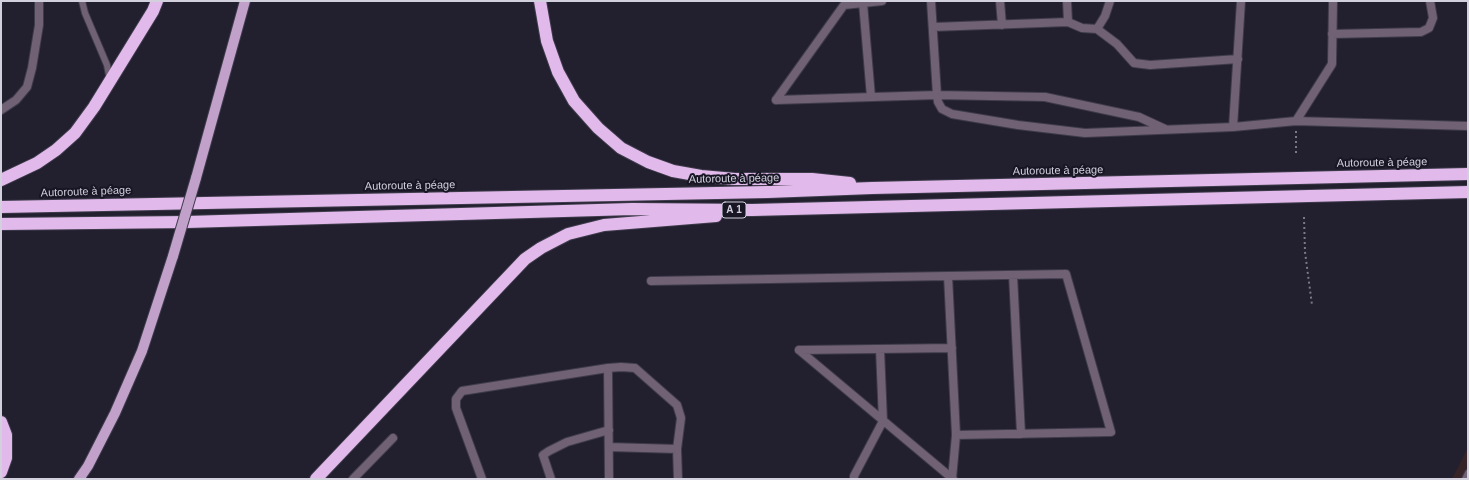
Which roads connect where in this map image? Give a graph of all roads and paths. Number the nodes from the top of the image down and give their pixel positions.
1 (39, 1) edge
2 (82, 1) edge
3 (158, 1) edge
4 (246, 1) edge
5 (540, 1) edge
6 (882, 1) edge
7 (931, 1) edge
8 (1000, 1) edge
9 (1067, 1) edge
10 (1110, 1) edge
11 (1242, 1) edge
12 (1333, 1) edge
13 (1430, 1) edge
14 (844, 3) edge
15 (863, 3) junction
16 (1068, 22) junction
17 (1002, 25) junction
18 (933, 27) junction
19 (1098, 29) junction
20 (1332, 34) junction
21 (1238, 59) junction
22 (110, 82) junction
23 (937, 95) junction
24 (871, 97) junction
25 (1, 110) edge
26 (1296, 122) junction
27 (1468, 126) edge
28 (1233, 127) junction
29 (1166, 130) junction
30 (1296, 156) dead end
31 (1468, 174) edge
32 (1, 180) edge
33 (872, 188) junction
34 (1468, 192) edge
35 (1, 207) edge
36 (752, 210) junction
37 (1304, 217) dead end
38 (1, 224) edge
39 (1013, 275) junction
40 (948, 276) junction
41 (651, 282) dead end
42 (1312, 305) dead end
43 (952, 348) junction
44 (880, 349) junction
45 (608, 368) junction
46 (883, 421) junction
47 (1, 422) edge
48 (609, 430) junction
49 (1021, 434) junction
50 (956, 435) junction
51 (393, 438) dead end
52 (609, 447) junction
53 (677, 449) junction
54 (1, 472) edge
55 (1468, 473) edge
56 (79, 479) edge
57 (316, 479) edge
58 (353, 479) edge
59 (482, 479) edge
60 (551, 479) edge
61 (609, 479) edge
62 (678, 479) edge
63 (854, 479) edge
64 (952, 479) edge
65 (1465, 479) edge

1 - 25 street
2 - 22 lane
3 - 22 highway
4 - 56 main road, bridge
5 - 33 highway
6 - 15 street
7 - 18 street
8 - 17 street
9 - 16 street
10 - 19 street
11 - 21 street
12 - 20 street
13 - 20 street
14 - 15 street
14 - 24 street
15 - 24 street
16 - 17 street
16 - 19 street
17 - 18 street
18 - 23 street
19 - 21 street
20 - 26 street
21 - 28 street
22 - 32 highway
23 - 24 street
23 - 29 street
23 - 29 street
26 - 27 street
26 - 28 street
26 - 30 path
28 - 29 street
31 - 33 highway, Autoroute à péage / A 1
33 - 35 highway, Autoroute à péage / A 1
34 - 36 highway, A 1
36 - 38 highway, A 1
36 - 57 highway
37 - 42 path
39 - 40 street
39 - 49 street
39 - 49 street
40 - 41 street
40 - 43 street
43 - 44 street
43 - 50 street
44 - 46 street
44 - 46 street
45 - 48 street
45 - 53 street
45 - 59 street
46 - 63 street
46 - 64 street
47 - 54 highway
48 - 52 street
48 - 60 street
49 - 50 street
50 - 64 street
51 - 58 street
52 - 53 street
52 - 61 street
53 - 62 street
55 - 65 lane

